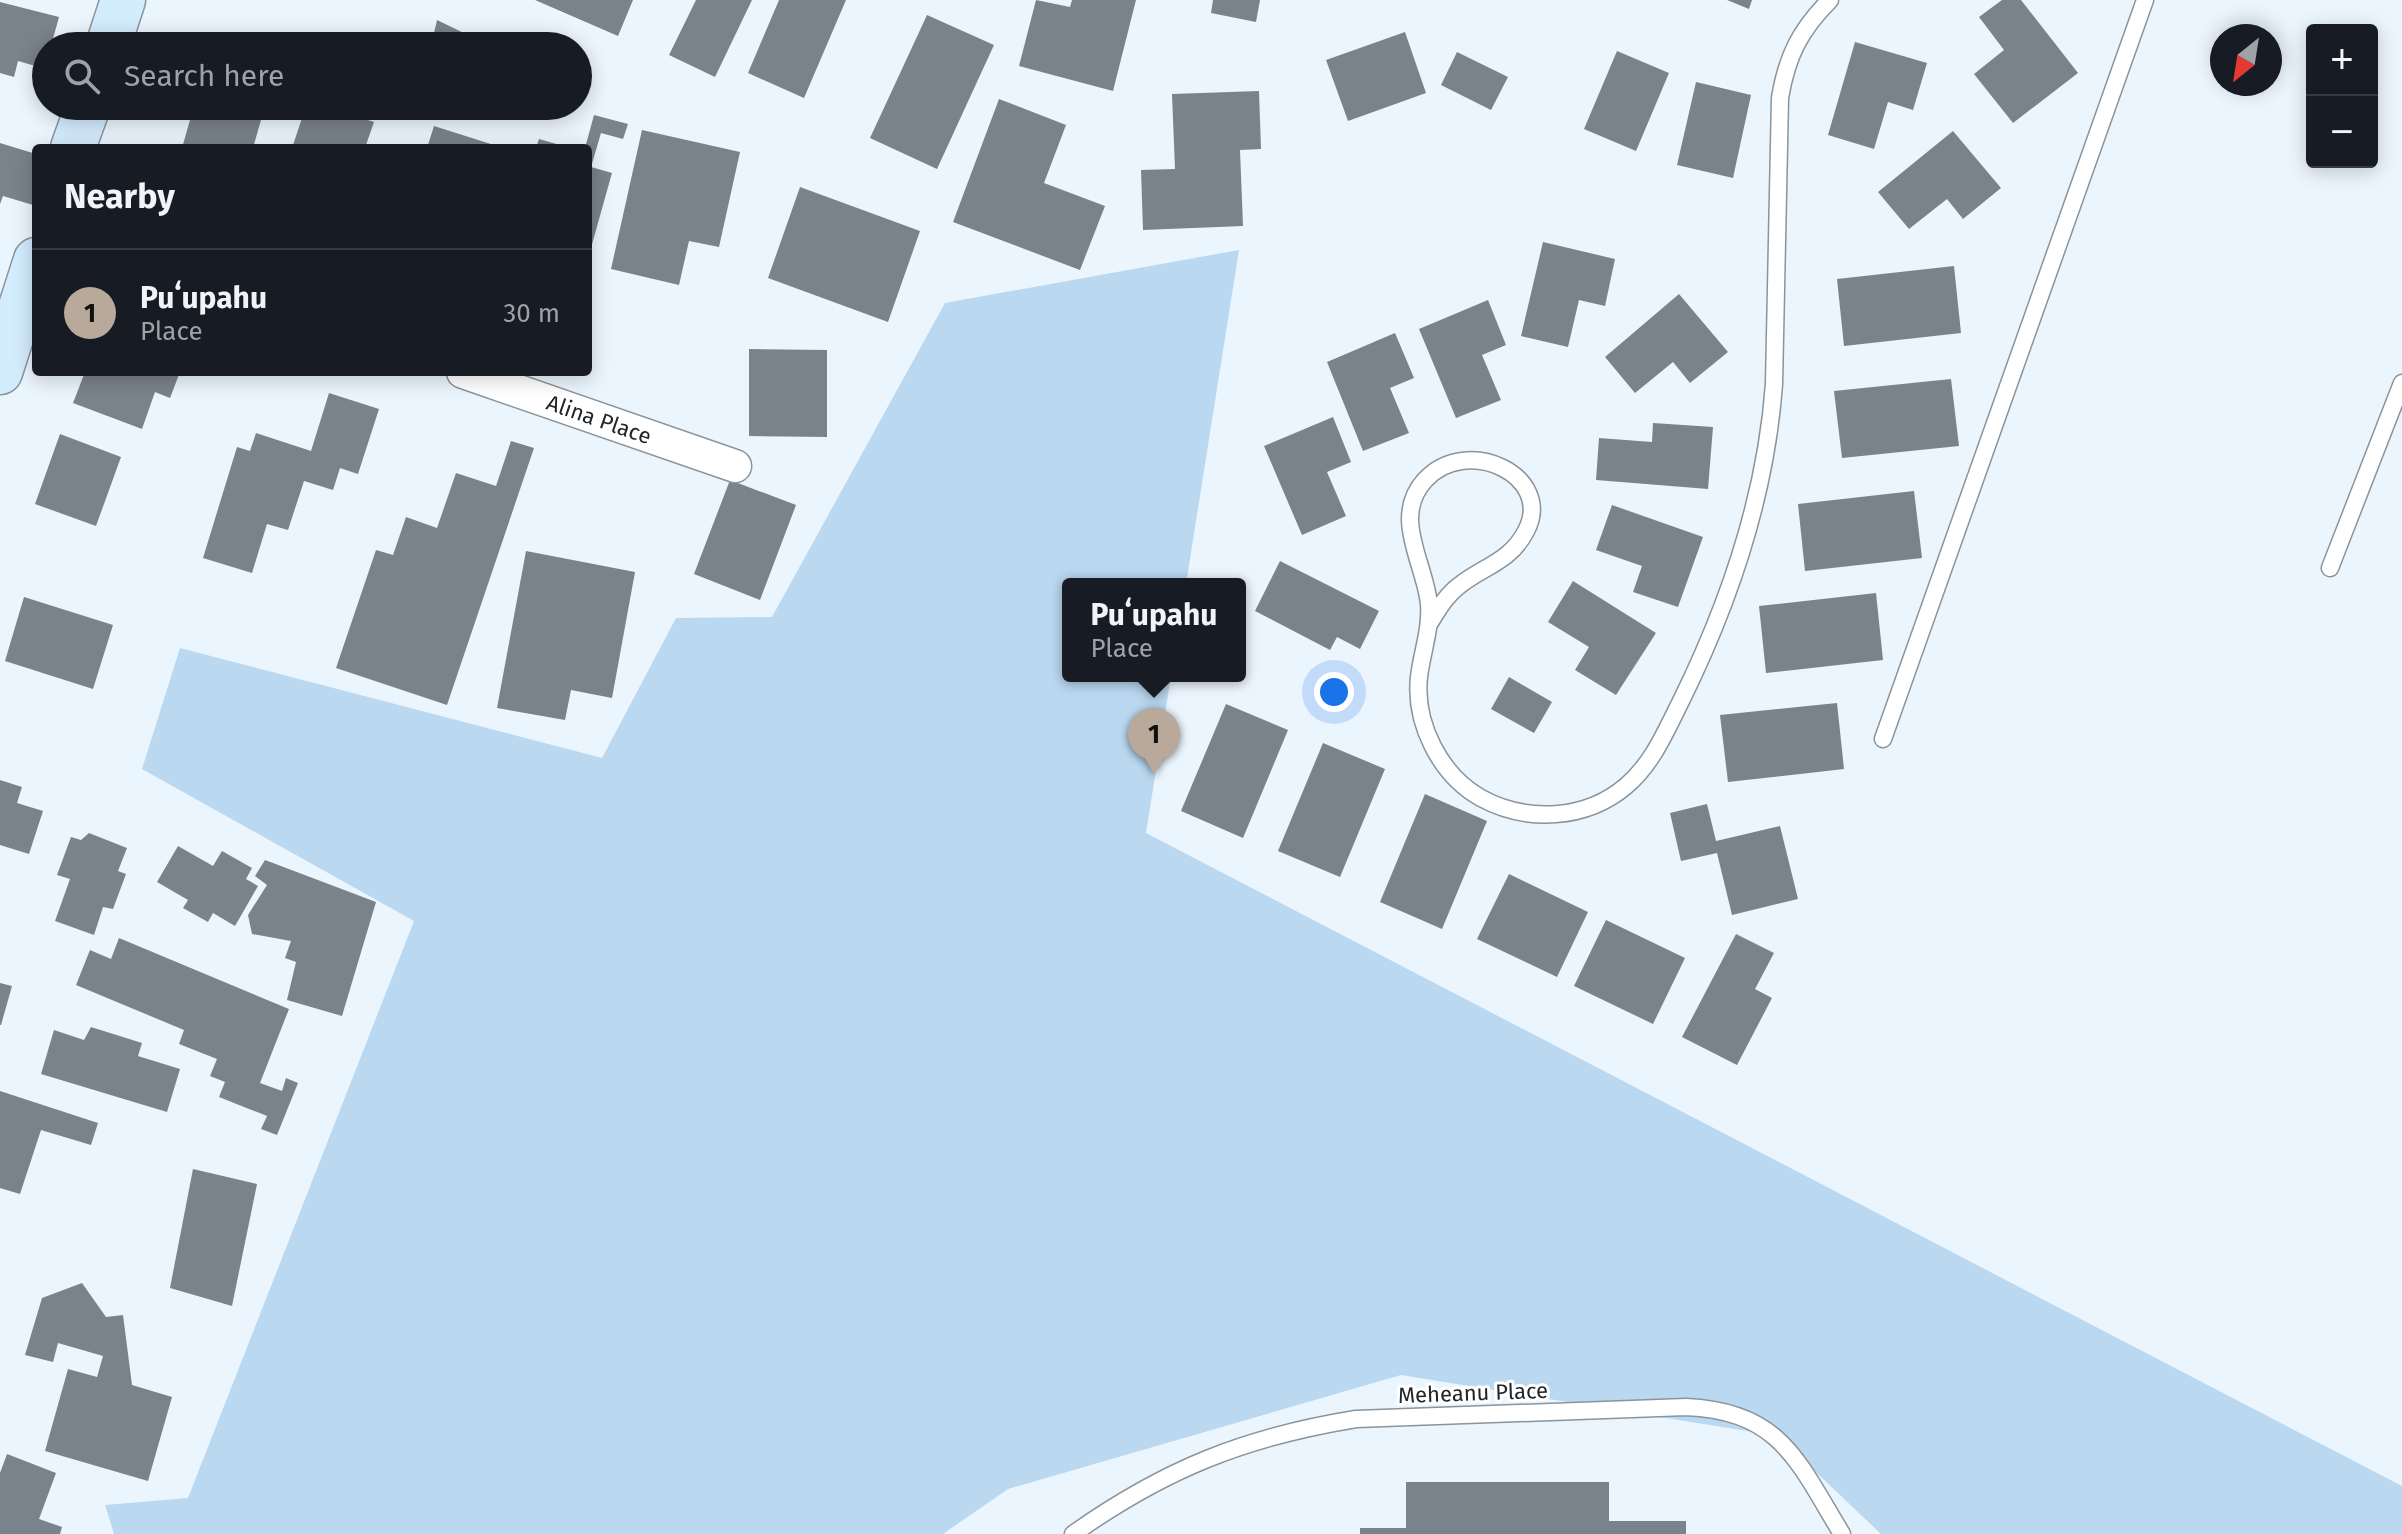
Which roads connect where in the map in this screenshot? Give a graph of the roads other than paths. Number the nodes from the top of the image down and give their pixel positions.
1 (123, 0) edge
2 (1830, 0) edge
3 (2145, 0) edge
4 (113, 32) edge
5 (83, 120) edge
6 (74, 144) edge
7 (32, 272) edge
8 (0, 372) edge
9 (475, 376) edge
10 (2402, 383) edge
11 (735, 466) dead end
12 (2330, 568) dead end
13 (1429, 624) junction
14 (1883, 739) dead end
15 (1073, 1534) edge
16 (1842, 1534) edge

1 - 4 street
2 - 13 lane
3 - 14 lane
5 - 6 street
7 - 8 street
9 - 11 street, Alina Place
10 - 12 lane
13 - 13 lane
15 - 16 lane, Meheanu Place

